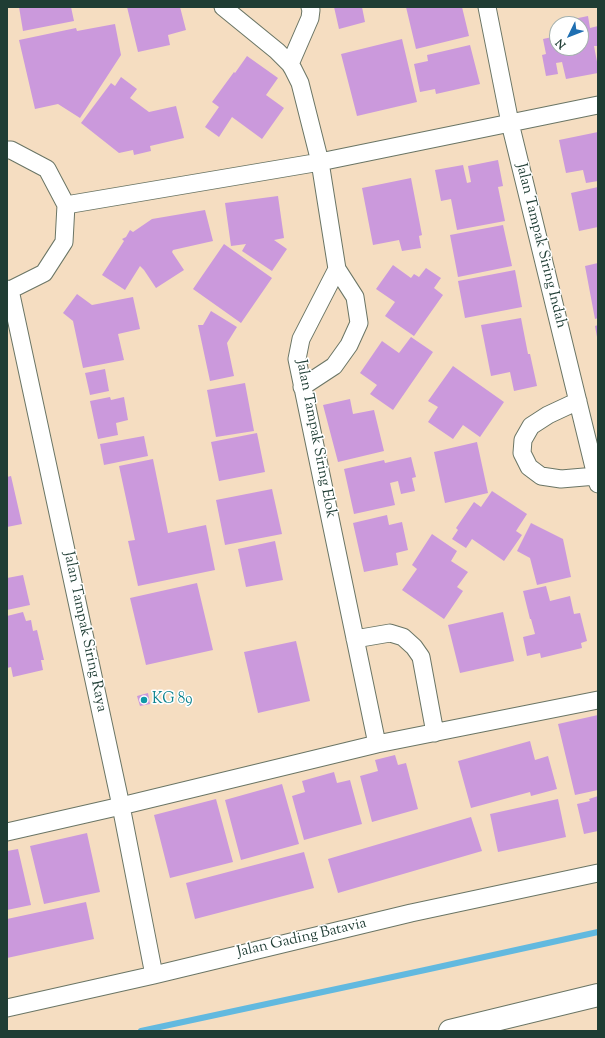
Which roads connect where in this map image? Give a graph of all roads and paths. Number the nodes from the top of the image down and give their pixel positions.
1 (223, 7) edge
2 (310, 7) edge
3 (487, 7) edge
4 (290, 64) junction
5 (598, 105) edge
6 (510, 123) junction
7 (7, 150) edge
8 (320, 162) junction
9 (66, 205) junction
10 (337, 269) junction
11 (9, 290) edge
12 (302, 387) junction
13 (578, 401) junction
14 (597, 480) edge
15 (355, 639) junction
16 (598, 700) edge
17 (435, 733) junction
18 (377, 744) junction
19 (121, 806) junction
20 (7, 832) edge
21 (598, 873) edge
22 (154, 975) junction
23 (598, 995) edge
24 (7, 1008) edge
25 (450, 1031) edge

1 - 4 street
2 - 4 street
3 - 6 street, Jalan Tampak Siring Indah
4 - 8 street
5 - 6 street
6 - 8 street
6 - 13 street, Jalan Tampak Siring Indah
7 - 9 street
8 - 9 street
8 - 10 street
9 - 11 street
10 - 12 street, Jalan Tampak Siring Elok
10 - 12 street
11 - 19 street, Jalan Tampak Siring Raya
12 - 15 street, Jalan Tampak Siring Elok
13 - 14 street, Jalan Tampak Siring Indah
13 - 14 street
15 - 17 street
15 - 18 street, Jalan Tampak Siring Elok
16 - 17 street
17 - 18 street
18 - 19 street
19 - 20 street
19 - 22 street, Jalan Tampak Siring Raya
21 - 22 street, Jalan Gading Batavia
22 - 24 street, Jalan Gading Batavia
23 - 25 street

